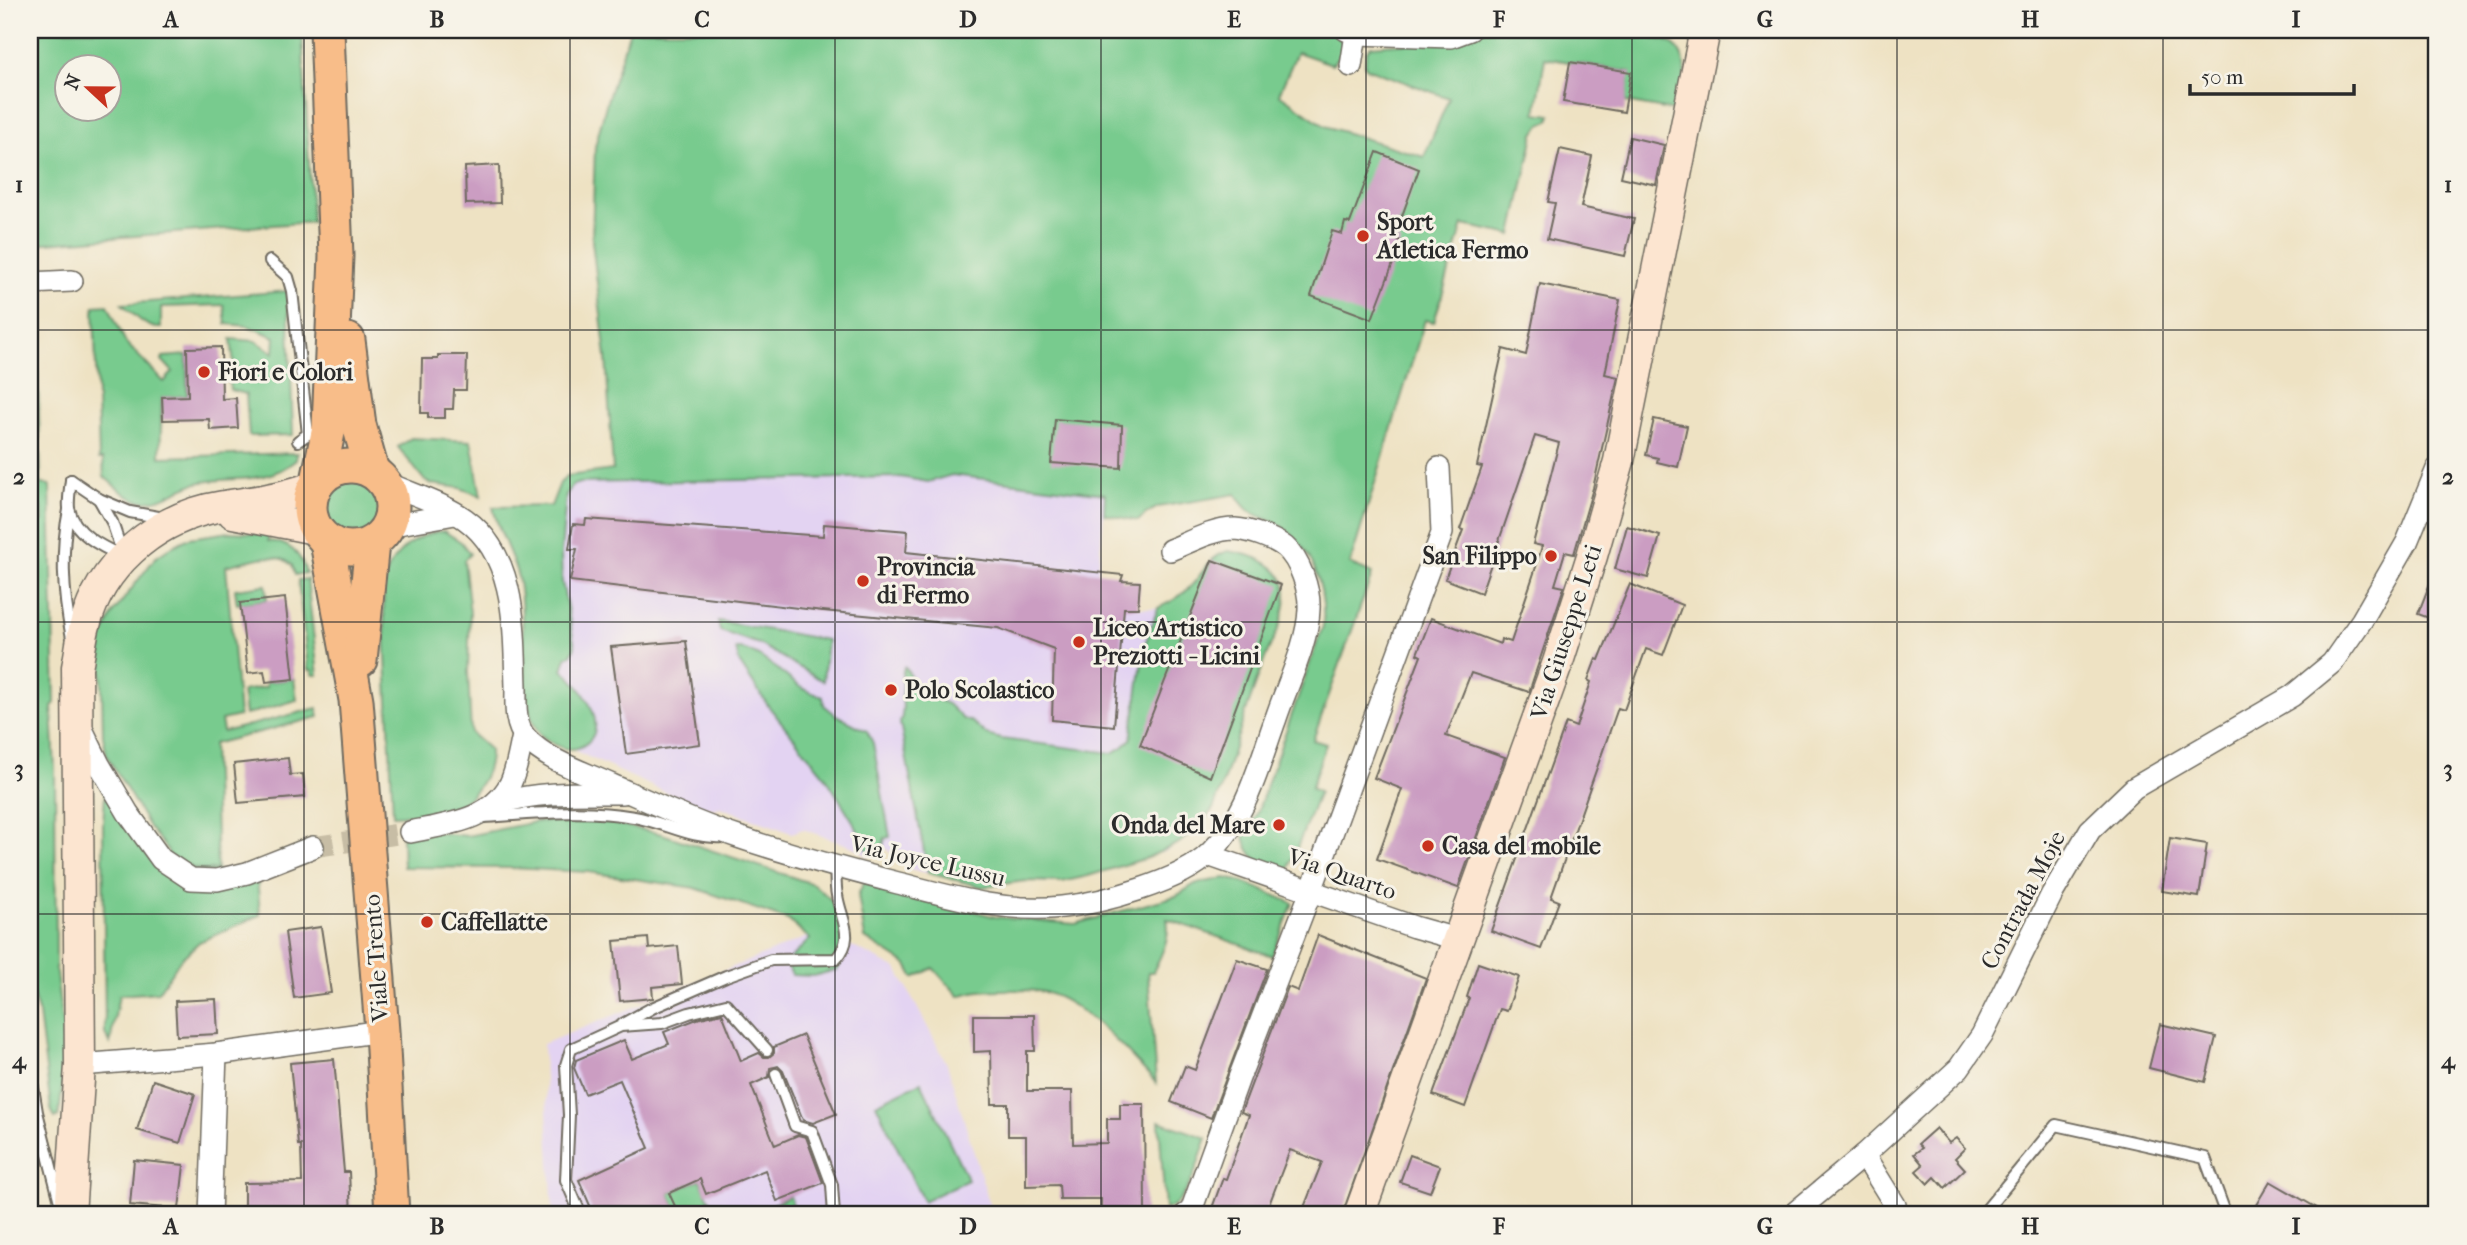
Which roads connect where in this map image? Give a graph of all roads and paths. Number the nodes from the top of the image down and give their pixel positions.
1 (327, 30) edge
2 (1471, 30) edge
3 (1704, 30) edge
4 (1351, 32) edge
5 (1351, 66) dead end
6 (336, 256) junction
7 (270, 261) dead end
8 (72, 281) dead end
9 (30, 283) edge
10 (298, 441) dead end
11 (1439, 468) dead end
12 (2437, 469) edge
13 (378, 476) junction
14 (316, 484) junction
15 (99, 499) junction
16 (209, 509) junction
17 (69, 510) junction
18 (455, 514) junction
19 (174, 519) junction
20 (380, 534) junction
21 (321, 535) junction
22 (1170, 550) dead end
23 (124, 556) junction
24 (77, 667) junction
25 (356, 700) junction
26 (77, 721) junction
27 (523, 736) junction
28 (632, 794) junction
29 (496, 804) junction
30 (476, 817) junction
31 (410, 832) tunnel mouth
32 (736, 836) junction
33 (313, 847) tunnel mouth
34 (1208, 855) junction
35 (835, 867) junction
36 (1311, 891) junction
37 (1460, 940) junction
38 (621, 1026) junction
39 (382, 1031) junction
40 (767, 1050) dead end
41 (216, 1055) junction
42 (80, 1065) junction
43 (30, 1069) edge
44 (776, 1074) dead end
45 (1864, 1156) junction
46 (64, 1215) edge
47 (70, 1215) edge
48 (210, 1215) edge
49 (392, 1215) edge
50 (581, 1215) edge
51 (834, 1215) edge
52 (1185, 1215) edge
53 (1359, 1215) edge
54 (1792, 1215) edge
55 (1896, 1215) edge
56 (1982, 1215) edge
57 (2227, 1215) edge

1 - 6 main road
2 - 4 street
3 - 37 main road, Via Giuseppe Leti
4 - 5 street
6 - 13 main road, Viale Trento
6 - 14 main road, Viale Trento
7 - 10 lane
8 - 9 street
11 - 36 street
12 - 45 street, Contrada Moje
13 - 14 main road
13 - 18 street
13 - 20 main road, Viale Trento
14 - 16 main road
14 - 21 main road, Viale Trento
15 - 17 lane
15 - 19 lane
15 - 23 lane
16 - 19 main road
16 - 21 main road
17 - 23 lane
17 - 24 lane
18 - 20 street
18 - 27 street
19 - 23 main road
20 - 21 main road
20 - 25 main road, Viale Trento
21 - 25 main road, Viale Trento
22 - 34 street, Via Joyce Lussu
23 - 24 main road
24 - 26 main road
25 - 39 main road, Viale Trento
26 - 33 street
26 - 42 main road
27 - 28 street, Via Joyce Lussu
27 - 29 street
28 - 29 street
28 - 32 street, Via Joyce Lussu
29 - 30 street
30 - 31 street
30 - 32 lane
32 - 35 street, Via Joyce Lussu
34 - 35 street, Via Joyce Lussu
34 - 36 street, Via Quarto
35 - 38 lane
36 - 37 street, Via Quarto
36 - 52 street
37 - 53 main road, Via Giuseppe Leti
38 - 40 lane
38 - 50 lane
39 - 41 street
39 - 49 main road, Viale Trento
41 - 42 street
41 - 48 street
42 - 47 main road
43 - 46 lane
44 - 51 lane
45 - 54 street, Contrada Moje
45 - 55 street
56 - 57 lane

